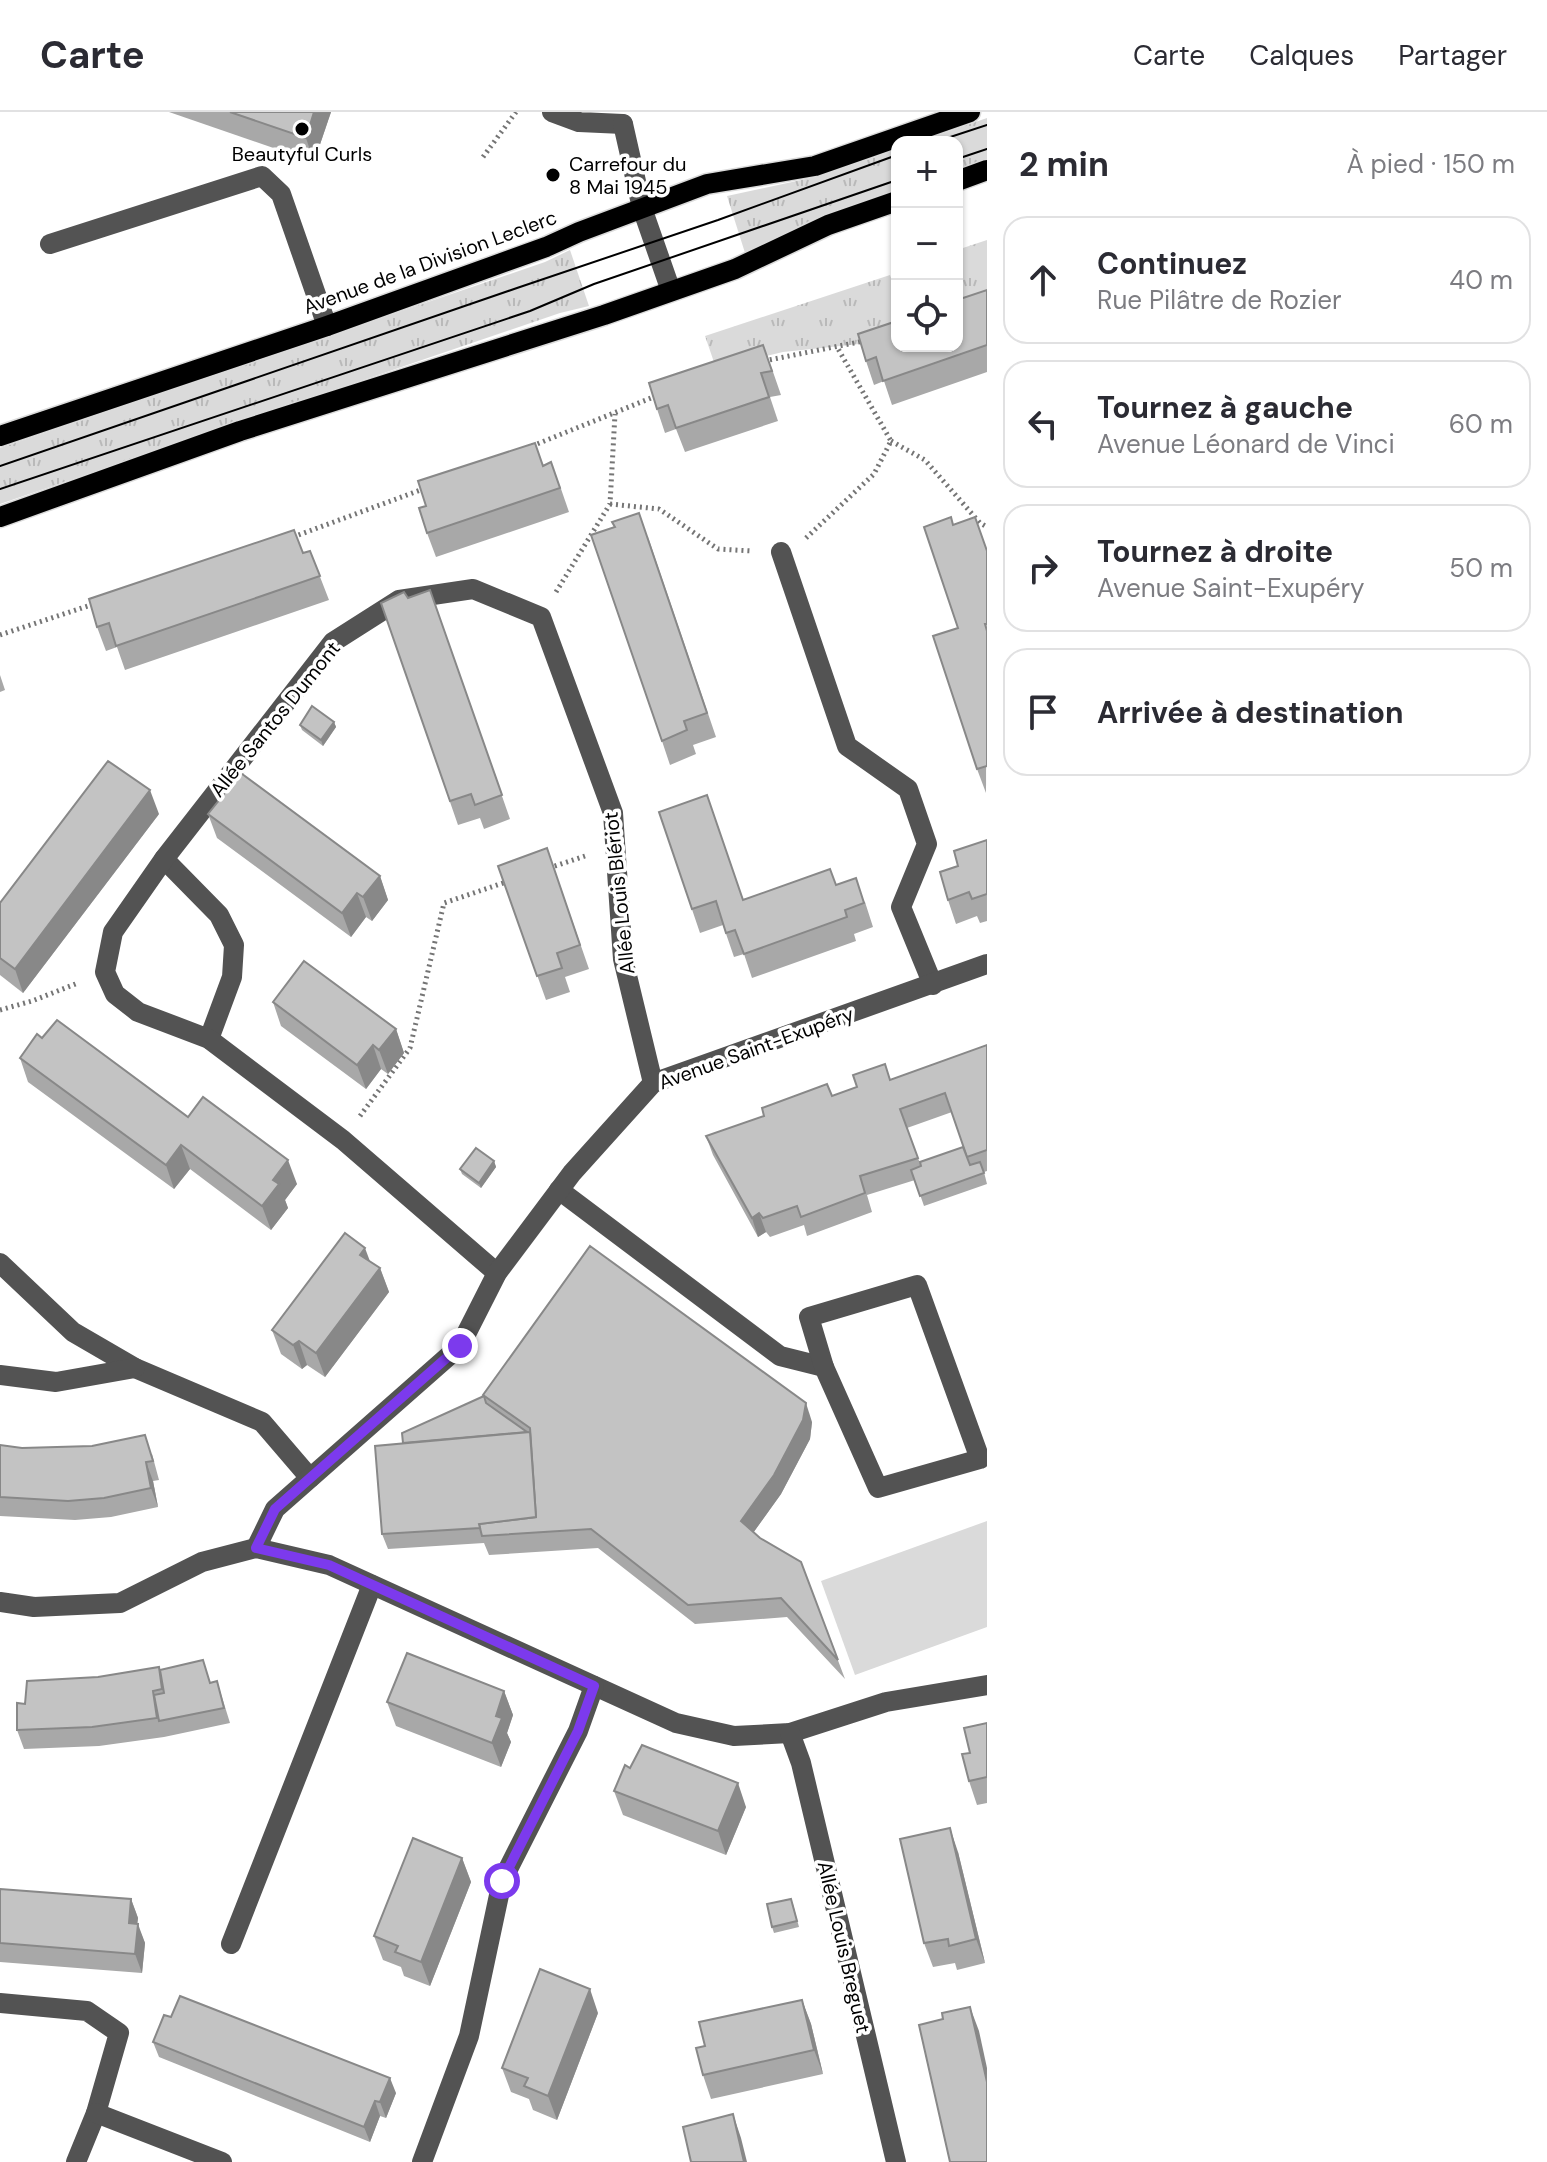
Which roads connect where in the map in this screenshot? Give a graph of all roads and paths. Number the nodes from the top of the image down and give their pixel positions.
1 (516, 112) edge
2 (552, 112) edge
3 (970, 112) edge
4 (628, 118) edge
5 (483, 157) dead end
6 (987, 170) edge
7 (963, 179) edge
8 (891, 203) edge
9 (642, 208) junction
10 (50, 244) dead end
11 (671, 291) junction
12 (327, 326) junction
13 (874, 338) edge
14 (837, 347) junction
15 (763, 362) edge
16 (666, 392) edge
17 (615, 414) junction
18 (0, 436) edge
19 (891, 441) junction
20 (527, 448) edge
21 (439, 482) edge
22 (610, 504) junction
23 (0, 517) edge
24 (987, 527) edge
25 (292, 537) edge
26 (781, 552) junction
27 (102, 601) edge
28 (541, 617) junction
29 (0, 635) edge
30 (617, 845) junction
31 (164, 859) junction
32 (545, 869) edge
33 (516, 879) edge
34 (987, 964) edge
35 (105, 972) junction
36 (933, 985) junction
37 (0, 1010) edge
38 (209, 1039) junction
39 (653, 1083) junction
40 (343, 1140) junction
41 (559, 1190) junction
42 (0, 1263) edge
43 (497, 1273) junction
44 (824, 1367) junction
45 (135, 1368) junction
46 (0, 1375) edge
47 (310, 1478) junction
48 (256, 1548) junction
49 (372, 1585) junction
50 (0, 1602) edge
51 (987, 1685) edge
52 (594, 1686) junction
53 (790, 1733) junction
54 (231, 1944) dead end
55 (0, 2003) edge
56 (96, 2113) junction
57 (76, 2162) edge
58 (222, 2162) edge
59 (422, 2162) edge
60 (896, 2162) edge

1 - 5 path
2 - 4 street
3 - 9 main road, Avenue de la Division Leclerc
4 - 9 street
6 - 7 main road
8 - 11 main road
9 - 11 street
9 - 12 main road, Avenue de la Division Leclerc
10 - 12 street
11 - 23 main road
12 - 18 main road, Avenue de la Division Leclerc
13 - 14 path
14 - 15 path
14 - 19 path
16 - 17 path
17 - 20 path
17 - 22 path
19 - 24 path
19 - 26 path
21 - 25 path
22 - 26 path
22 - 28 path
26 - 36 street
27 - 29 path
28 - 30 street, Allée Louis Blériot
28 - 31 street, Allée Santos Dumont
30 - 32 path
30 - 39 street, Allée Louis Blériot
31 - 35 street, Allée Santos Dumont
31 - 38 street
33 - 40 path
34 - 36 street, Avenue Saint-Exupéry
35 - 37 path
35 - 38 street
36 - 39 street, Avenue Saint-Exupéry
38 - 40 street
39 - 41 street, Avenue Saint-Exupéry
40 - 43 street
41 - 43 street, Avenue Saint-Exupéry
41 - 44 street
42 - 45 street
43 - 47 street, Avenue Saint-Exupéry
44 - 44 street
45 - 46 street
45 - 47 street
47 - 48 street, Avenue Saint-Exupéry
48 - 49 street
48 - 50 street
49 - 52 street
49 - 54 street
51 - 53 street
52 - 53 street
52 - 59 street
53 - 60 street, Allée Louis Breguet
55 - 56 street
56 - 57 street
56 - 58 street

